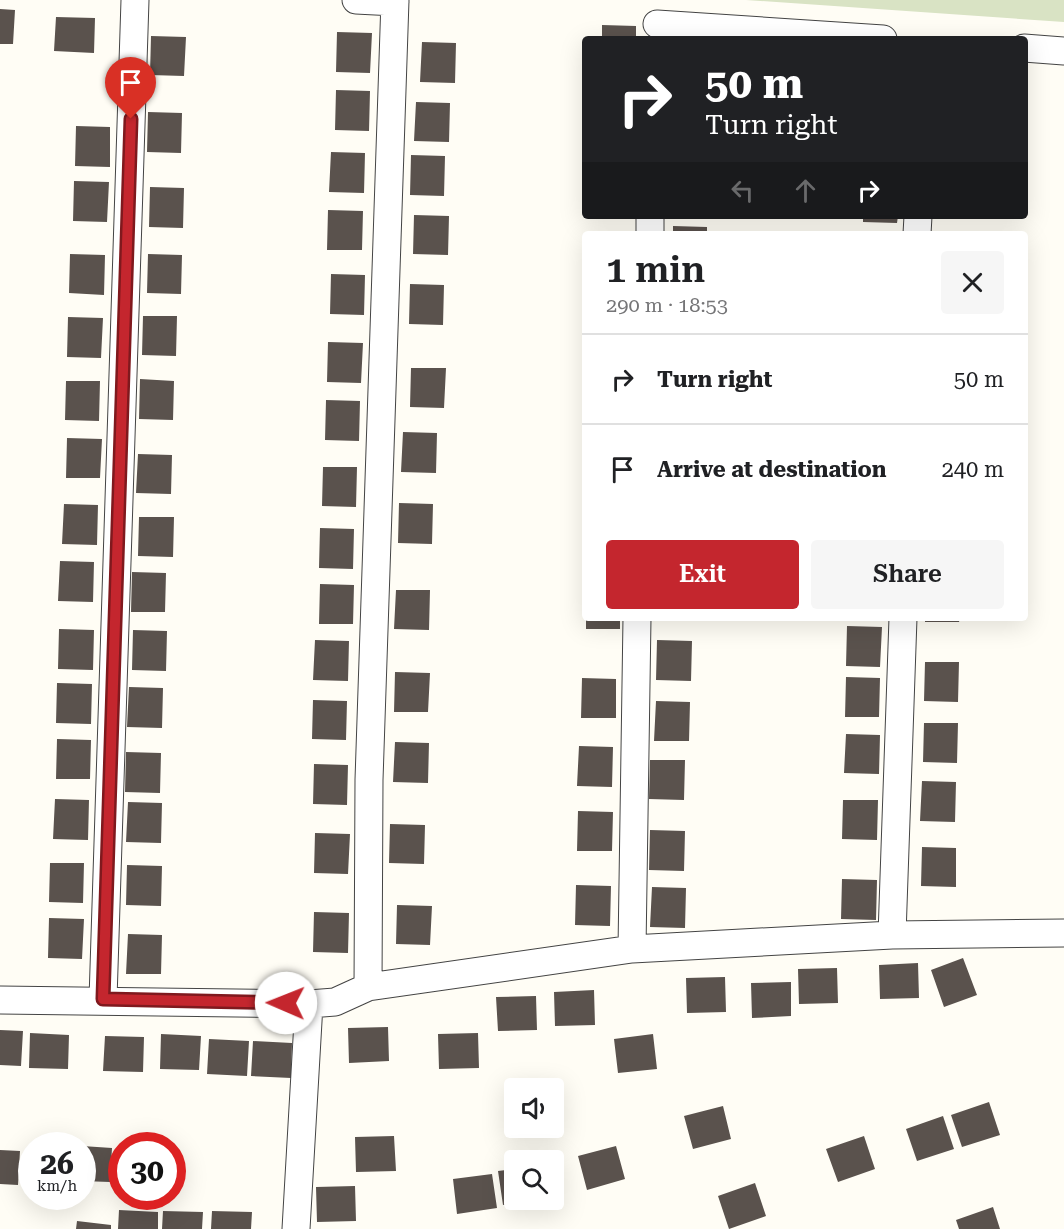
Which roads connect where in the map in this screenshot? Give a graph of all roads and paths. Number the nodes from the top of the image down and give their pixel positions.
1 (135, 0) edge
2 (356, 0) edge
3 (395, 1) edge
4 (657, 21) edge
5 (845, 36) edge
6 (1028, 48) edge
7 (1064, 51) edge
8 (638, 621) edge
9 (903, 621) edge
10 (1064, 933) edge
11 (892, 935) junction
12 (632, 949) junction
13 (368, 987) junction
14 (103, 999) junction
15 (0, 1000) edge
16 (309, 1004) junction
17 (296, 1229) edge

1 - 14 street
2 - 3 street
3 - 13 street
4 - 5 street
6 - 7 street
8 - 12 street
9 - 11 street
10 - 11 street
11 - 12 street
12 - 13 street
13 - 16 street
14 - 15 street
14 - 16 street
16 - 17 street

